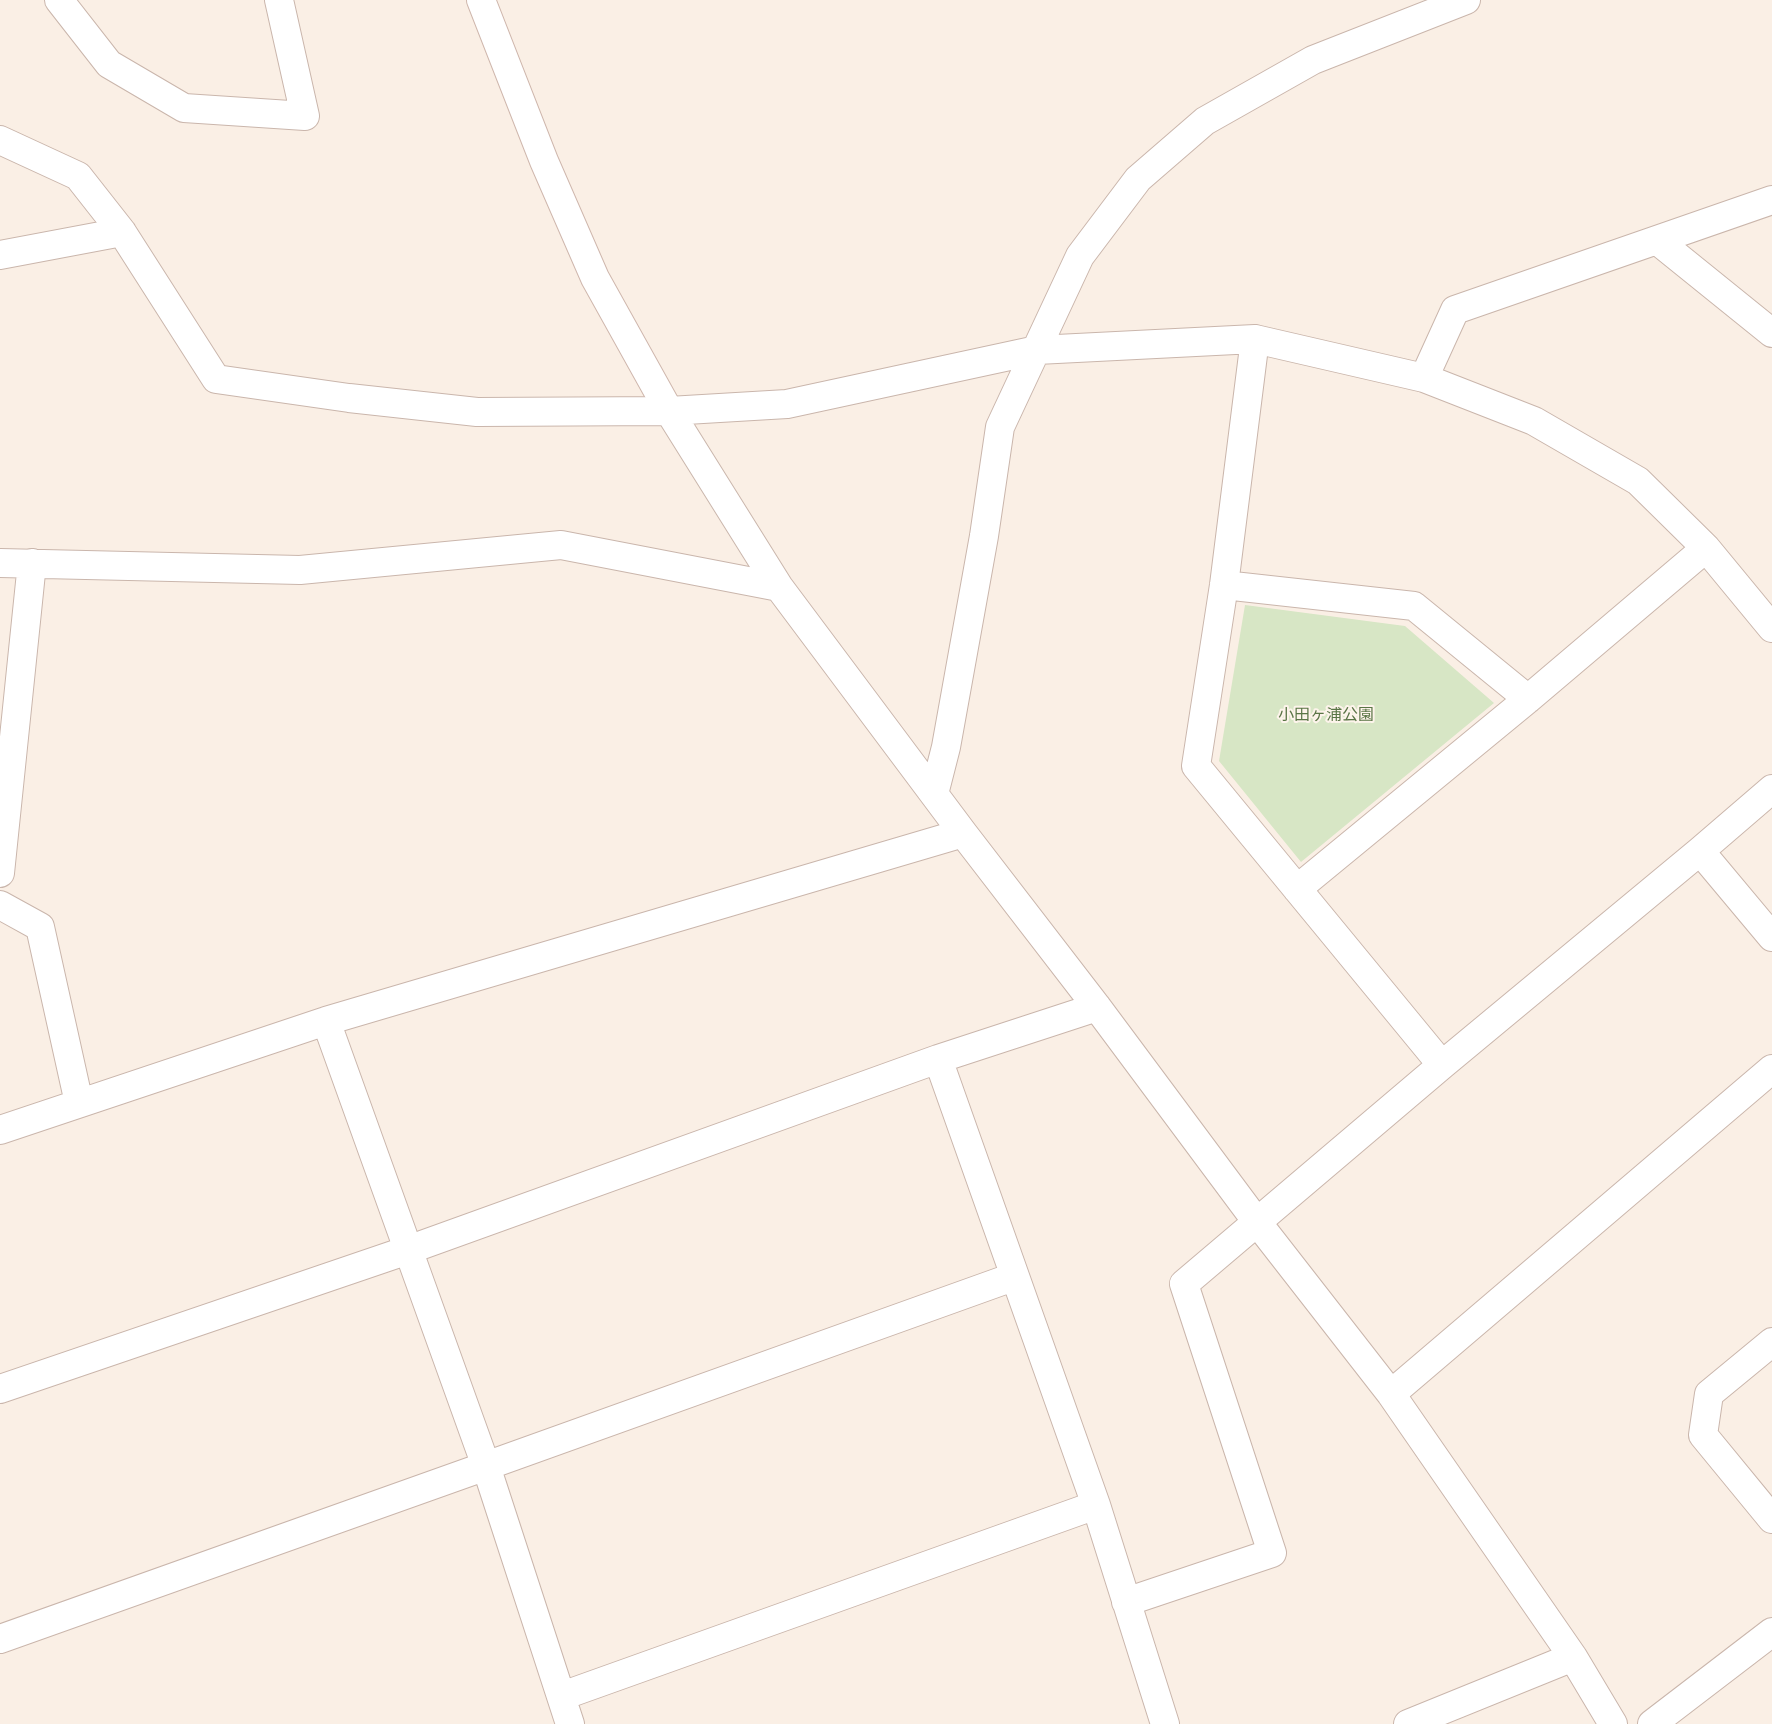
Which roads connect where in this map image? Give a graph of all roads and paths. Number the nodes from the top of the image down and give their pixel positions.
1 (59, 0) edge
2 (279, 0) edge
3 (481, 0) edge
4 (1456, 2) edge
5 (0, 140) edge
6 (1772, 200) edge
7 (122, 232) junction
8 (1658, 241) junction
9 (0, 255) edge
10 (1772, 333) edge
11 (1255, 339) junction
12 (1037, 350) junction
13 (1424, 378) junction
14 (669, 411) junction
15 (1706, 548) junction
16 (0, 563) edge
17 (32, 563) junction
18 (1224, 586) junction
19 (779, 587) junction
20 (1772, 628) edge
21 (1528, 699) junction
22 (1772, 789) edge
23 (934, 794) junction
24 (963, 833) junction
25 (1700, 851) junction
26 (0, 873) edge
27 (1296, 889) junction
28 (0, 905) edge
29 (1772, 937) edge
30 (1097, 1007) junction
31 (326, 1021) junction
32 (938, 1059) junction
33 (1442, 1065) junction
34 (1772, 1068) edge
35 (79, 1102) junction
36 (0, 1130) edge
37 (1257, 1222) junction
38 (408, 1250) junction
39 (1014, 1277) junction
40 (1772, 1342) edge
41 (0, 1389) edge
42 (1391, 1394) junction
43 (486, 1466) junction
44 (1096, 1506) junction
45 (1772, 1519) edge
46 (1126, 1602) junction
47 (1772, 1632) edge
48 (0, 1639) edge
49 (1573, 1657) junction
50 (562, 1696) junction
51 (570, 1724) edge
52 (1164, 1724) edge
53 (1408, 1724) edge
54 (1612, 1724) edge
55 (1652, 1724) edge

1 - 2 street
3 - 14 street
4 - 12 street
5 - 7 street
6 - 8 street
7 - 9 street
7 - 14 street
8 - 10 street
8 - 13 street
11 - 12 street
11 - 13 street
11 - 18 street
12 - 14 street
12 - 23 street
13 - 15 street
14 - 19 street
15 - 20 street
15 - 21 street
16 - 17 street
17 - 19 street
17 - 26 street
18 - 21 street
18 - 27 street
19 - 23 street
21 - 27 street
22 - 25 street
23 - 24 street
24 - 30 street
24 - 31 street
25 - 29 street
25 - 33 street
27 - 33 street
28 - 35 street
30 - 32 street
30 - 37 street
31 - 35 street
31 - 38 street
32 - 38 street
32 - 39 street
33 - 37 street
34 - 42 street
35 - 36 street
37 - 42 street
37 - 46 street
38 - 41 street
38 - 43 street
39 - 43 street
39 - 44 street
40 - 45 street
42 - 49 street
43 - 48 street
43 - 50 street
44 - 46 street
44 - 50 street
46 - 52 street
47 - 55 street
49 - 53 street
49 - 54 street
50 - 51 street

